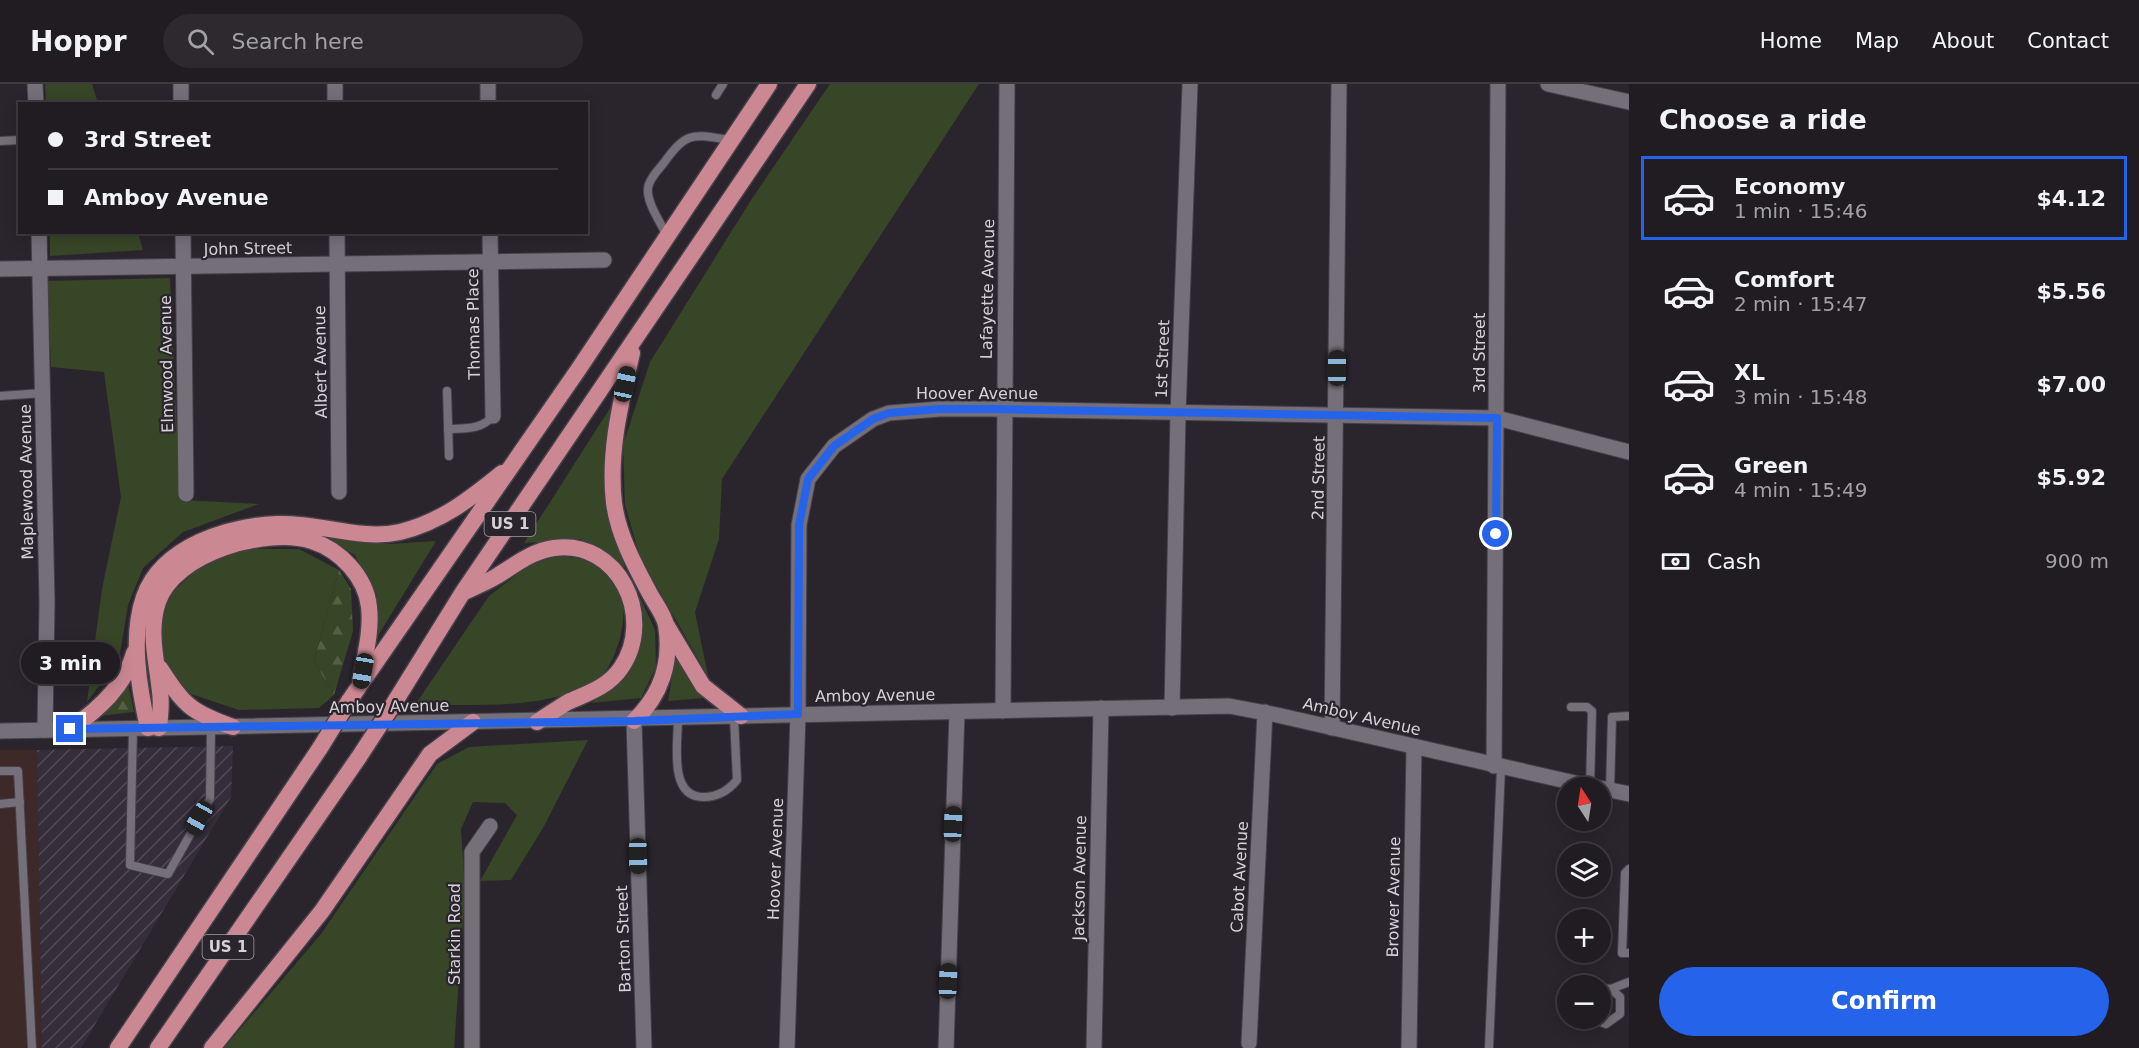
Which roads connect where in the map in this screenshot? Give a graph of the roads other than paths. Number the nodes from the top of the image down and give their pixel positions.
1 (35, 84) edge
2 (181, 84) edge
3 (335, 84) edge
4 (488, 84) edge
5 (723, 84) edge
6 (769, 84) edge
7 (807, 84) edge
8 (1007, 84) edge
9 (1190, 84) edge
10 (1339, 84) edge
11 (1498, 84) edge
12 (1548, 84) edge
13 (716, 95) dead end
14 (36, 102) edge
15 (181, 102) edge
16 (335, 102) edge
17 (488, 102) edge
18 (1629, 102) edge
19 (18, 140) edge
20 (731, 140) junction
21 (0, 141) edge
22 (39, 234) edge
23 (183, 234) edge
24 (337, 234) edge
25 (490, 234) edge
26 (667, 236) junction
27 (604, 260) dead end
28 (490, 262) junction
29 (337, 264) junction
30 (183, 267) junction
31 (0, 269) edge
32 (40, 270) junction
33 (634, 343) junction
34 (447, 391) dead end
35 (43, 393) junction
36 (0, 396) edge
37 (1004, 410) junction
38 (1178, 414) junction
39 (1337, 415) junction
40 (493, 416) joint
41 (1497, 418) junction
42 (448, 429) junction
43 (1629, 452) edge
44 (449, 456) dead end
45 (516, 461) junction
46 (339, 492) dead end
47 (186, 494) dead end
48 (464, 592) junction
49 (666, 623) junction
50 (139, 638) junction
51 (156, 662) junction
52 (360, 687) junction
53 (1571, 707) dead end
54 (1101, 708) junction
55 (1172, 708) junction
56 (1003, 711) junction
57 (957, 712) junction
58 (1264, 712) junction
59 (798, 714) junction
60 (1629, 716) edge
61 (737, 717) junction
62 (678, 719) junction
63 (634, 721) junction
64 (473, 722) junction
65 (537, 722) junction
66 (211, 723) junction
67 (233, 727) joint
68 (147, 728) junction
69 (1332, 728) junction
70 (70, 729) junction
71 (0, 730) edge
72 (45, 730) junction
73 (1414, 747) junction
74 (1498, 766) junction
75 (0, 771) edge
76 (1598, 777) edge
77 (1601, 777) edge
78 (1557, 779) edge
79 (1611, 790) edge
80 (1629, 794) edge
81 (20, 802) junction
82 (0, 804) edge
83 (490, 826) dead end
84 (1629, 869) edge
85 (1629, 953) edge
86 (1629, 982) edge
87 (1611, 989) joint
88 (1626, 1008) edge
89 (1611, 1023) edge
90 (1249, 1043) dead end
91 (32, 1048) edge
92 (118, 1048) edge
93 (158, 1048) edge
94 (212, 1048) edge
95 (472, 1048) edge
96 (644, 1048) edge
97 (787, 1048) edge
98 (946, 1048) edge
99 (1094, 1048) edge
100 (1409, 1048) edge
101 (1489, 1048) edge

1 - 14 street
2 - 15 street
3 - 16 street
4 - 17 street
5 - 13 lane
6 - 20 highway, US 1
7 - 33 highway, US 1
8 - 37 street, Lafayette Avenue
9 - 38 street, 1st Street
10 - 39 street, 2nd Street
11 - 41 street, 3rd Street
12 - 18 street
19 - 21 lane
20 - 26 highway, US 1
20 - 26 lane
22 - 32 street, Maplewood Avenue
23 - 30 street, Elmwood Avenue
24 - 29 street, Albert Avenue
25 - 28 street, Thomas Place
26 - 45 highway, US 1
27 - 28 street, John Street
28 - 29 street, John Street
28 - 40 street, Thomas Place
29 - 30 street, John Street
29 - 46 street, Albert Avenue
30 - 32 street, John Street
30 - 47 street, Elmwood Avenue
31 - 32 street, John Street
32 - 35 street, Maplewood Avenue
33 - 48 highway, US 1
33 - 49 highway
34 - 42 lane
35 - 36 lane
35 - 72 street, Maplewood Avenue
37 - 38 street, Hoover Avenue
37 - 56 street, Lafayette Avenue
37 - 59 street, Hoover Avenue
38 - 39 street, Hoover Avenue
38 - 55 street, 1st Street
39 - 41 street, Hoover Avenue
39 - 69 street, 2nd Street
40 - 42 lane
41 - 43 street, Hoover Avenue
41 - 74 street, 3rd Street
42 - 44 lane
45 - 50 highway
45 - 52 highway, US 1
48 - 65 highway
48 - 93 highway, US 1, bridge
49 - 61 highway
49 - 63 highway
50 - 68 highway
50 - 70 highway
51 - 52 highway
51 - 66 highway
51 - 68 highway
52 - 92 highway, US 1, bridge
53 - 76 lane
54 - 55 street, Amboy Avenue
54 - 56 street, Amboy Avenue
54 - 99 street, Jackson Avenue
55 - 58 street, Amboy Avenue
56 - 57 street, Amboy Avenue
57 - 59 street, Amboy Avenue
57 - 98 street
58 - 69 street, Amboy Avenue
58 - 90 street, Cabot Avenue
59 - 61 street, Amboy Avenue
59 - 97 street, Hoover Avenue
60 - 77 lane
61 - 62 street, Amboy Avenue
61 - 62 lane
62 - 63 street, Amboy Avenue
63 - 65 street, Amboy Avenue
63 - 96 street, Barton Street
64 - 65 street, Amboy Avenue
64 - 67 street, Amboy Avenue
64 - 94 highway
66 - 67 highway
66 - 68 street
66 - 68 lane
68 - 70 street
69 - 73 street, Amboy Avenue
70 - 72 street
71 - 72 street
73 - 74 street, Amboy Avenue
73 - 100 street, Brower Avenue
74 - 78 street, Amboy Avenue
74 - 101 lane
75 - 81 lane
79 - 80 street, Amboy Avenue
81 - 82 lane
81 - 91 lane
83 - 95 street, Starkin Road
84 - 85 lane
86 - 87 lane
87 - 88 lane
88 - 89 lane

